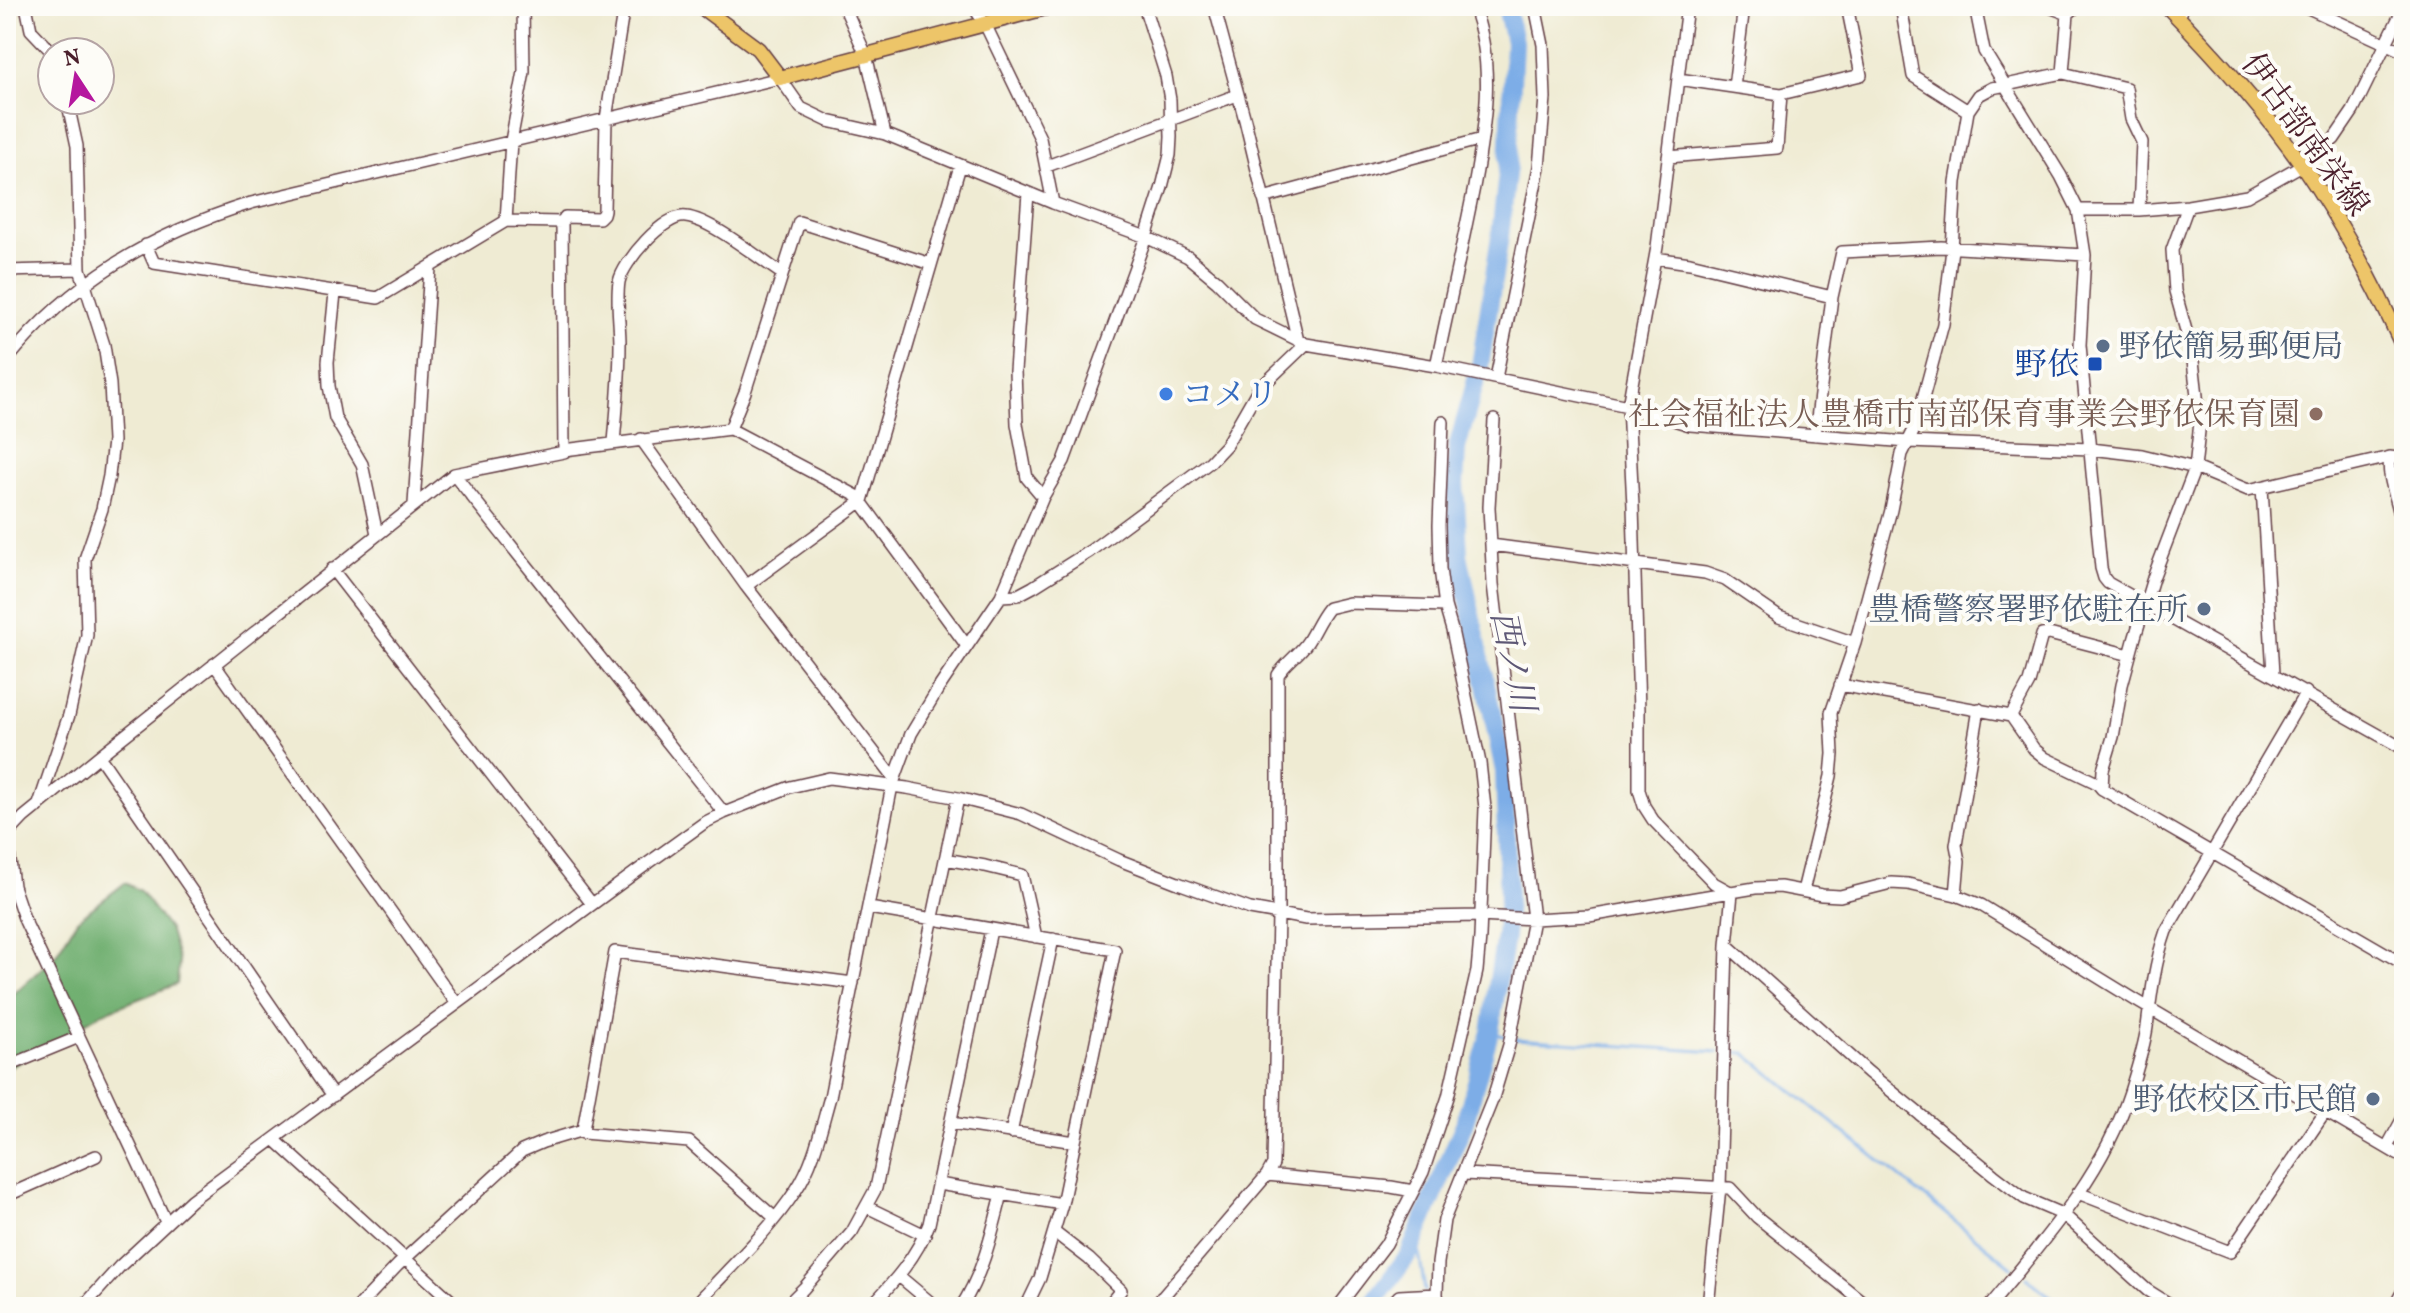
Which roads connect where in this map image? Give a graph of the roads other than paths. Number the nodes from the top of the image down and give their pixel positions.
1 (26, 6) edge
2 (523, 6) edge
3 (624, 6) edge
4 (700, 6) edge
5 (844, 6) edge
6 (973, 6) edge
7 (1053, 6) edge
8 (1144, 6) edge
9 (1214, 6) edge
10 (1473, 6) edge
11 (1535, 6) edge
12 (1687, 6) edge
13 (1744, 6) edge
14 (1847, 6) edge
15 (1901, 6) edge
16 (1975, 6) edge
17 (2047, 6) edge
18 (2304, 6) edge
19 (2404, 7) edge
20 (2072, 10) edge
21 (2176, 10) edge
22 (985, 24) junction
23 (37, 36) edge
24 (2386, 43) junction
25 (2404, 52) edge
26 (866, 55) junction
27 (2063, 73) junction
28 (780, 78) junction
29 (1678, 79) junction
30 (2004, 85) junction
31 (1734, 87) junction
32 (1781, 94) junction
33 (1237, 95) junction
34 (1968, 111) junction
35 (70, 116) edge
36 (606, 119) junction
37 (1171, 120) junction
38 (885, 134) junction
39 (1482, 139) junction
40 (511, 141) junction
41 (1668, 157) junction
42 (2302, 165) junction
43 (960, 166) junction
44 (1047, 166) junction
45 (1028, 193) junction
46 (1263, 198) junction
47 (1053, 203) junction
48 (2188, 206) junction
49 (2078, 210) junction
50 (2139, 210) junction
51 (506, 221) junction
52 (562, 222) junction
53 (1146, 237) junction
54 (146, 245) junction
55 (1952, 249) junction
56 (2085, 255) junction
57 (1655, 258) junction
58 (931, 264) junction
59 (430, 268) junction
60 (80, 269) junction
61 (6, 271) edge
62 (781, 273) junction
63 (84, 284) junction
64 (335, 293) junction
65 (1832, 297) junction
66 (2399, 327) edge
67 (1302, 342) junction
68 (2404, 349) edge
69 (6, 361) edge
70 (1436, 366) junction
71 (1496, 378) junction
72 (1628, 406) junction
73 (1494, 420) dead end
74 (1443, 422) dead end
75 (730, 429) junction
76 (1815, 435) junction
77 (641, 439) junction
78 (614, 442) junction
79 (1908, 442) junction
80 (2091, 449) junction
81 (564, 450) junction
82 (2390, 457) junction
83 (2404, 459) edge
84 (2195, 468) junction
85 (454, 474) junction
86 (2262, 487) junction
87 (1043, 497) junction
88 (862, 501) junction
89 (414, 504) junction
90 (377, 534) junction
91 (1491, 545) junction
92 (1635, 565) junction
93 (2404, 566) edge
94 (332, 569) junction
95 (746, 586) junction
96 (1001, 596) junction
97 (2145, 603) junction
98 (1445, 606) junction
99 (1855, 643) junction
100 (967, 646) junction
101 (2130, 655) junction
102 (214, 664) junction
103 (2273, 674) junction
104 (1840, 685) junction
105 (2306, 692) junction
106 (1979, 709) junction
107 (2011, 716) junction
108 (2404, 749) edge
109 (99, 756) junction
110 (893, 782) junction
111 (2102, 789) junction
112 (958, 798) junction
113 (38, 807) junction
114 (724, 813) junction
115 (6, 835) edge
116 (2212, 853) junction
117 (945, 859) junction
118 (1803, 891) junction
119 (1732, 893) junction
120 (1956, 895) junction
121 (592, 904) junction
122 (869, 908) junction
123 (1278, 915) junction
124 (1480, 916) junction
125 (1533, 919) junction
126 (931, 920) junction
127 (991, 930) junction
128 (1036, 937) junction
129 (1053, 939) junction
130 (1727, 945) junction
131 (2404, 964) edge
132 (853, 983) junction
133 (457, 1004) junction
134 (2148, 1007) junction
135 (79, 1037) junction
136 (6, 1067) edge
137 (333, 1096) junction
138 (2326, 1111) junction
139 (2404, 1116) edge
140 (951, 1123) junction
141 (583, 1130) junction
142 (1011, 1133) junction
143 (274, 1139) junction
144 (1075, 1142) junction
145 (2387, 1147) junction
146 (96, 1156) dead end
147 (2404, 1158) edge
148 (1464, 1174) junction
149 (1267, 1175) junction
150 (938, 1184) junction
151 (1720, 1187) junction
152 (1413, 1191) junction
153 (2078, 1193) junction
154 (1002, 1194) junction
155 (6, 1196) edge
156 (1062, 1204) junction
157 (867, 1207) junction
158 (2064, 1215) junction
159 (775, 1218) junction
160 (166, 1222) junction
161 (1054, 1232) junction
162 (925, 1235) junction
163 (407, 1258) junction
164 (899, 1276) junction
165 (2404, 1289) edge
166 (1435, 1294) junction
167 (1158, 1302) edge
168 (83, 1307) edge
169 (358, 1307) edge
170 (458, 1307) edge
171 (693, 1307) edge
172 (785, 1307) edge
173 (870, 1307) edge
174 (936, 1307) edge
175 (961, 1307) edge
176 (1026, 1307) edge
177 (1107, 1307) edge
178 (1173, 1307) edge
179 (1338, 1307) edge
180 (1389, 1307) edge
181 (1439, 1307) edge
182 (1708, 1307) edge
183 (1869, 1307) edge
184 (1989, 1307) edge
185 (2174, 1307) edge
186 (2394, 1307) edge

1 - 23 street
2 - 40 street
3 - 36 street
4 - 28 main road
5 - 26 street
6 - 22 street
7 - 22 main road
8 - 37 street
9 - 33 street
10 - 39 street
11 - 71 street
12 - 29 street
13 - 31 street
14 - 32 street
15 - 34 street
16 - 30 street
17 - 20 street
18 - 24 street
19 - 24 street
20 - 27 street
21 - 42 main road, 伊古部南栄線
22 - 26 main road
22 - 44 street
24 - 25 street
24 - 42 street
26 - 28 main road
26 - 38 street
27 - 30 street
27 - 50 street
28 - 36 street
28 - 38 street
29 - 31 street
29 - 41 street
30 - 34 street
30 - 49 street
31 - 32 street
32 - 41 street
33 - 37 street
33 - 46 street
34 - 55 street
35 - 60 street
36 - 40 street
36 - 52 street
37 - 44 street
37 - 53 street
38 - 43 street
39 - 46 street
39 - 70 street
40 - 51 street
40 - 54 street
41 - 57 street
42 - 48 street
42 - 66 main road, 伊古部南栄線
43 - 45 street
43 - 58 street
44 - 47 street
45 - 47 street
45 - 87 street
46 - 67 street
47 - 53 street
48 - 50 street
48 - 84 street
49 - 50 street
49 - 56 street
51 - 52 street
51 - 59 street
52 - 81 street
53 - 67 street
53 - 87 street
54 - 63 street
54 - 64 street
55 - 56 street
55 - 65 street
55 - 79 street
56 - 80 street
57 - 65 street
57 - 72 street
58 - 62 street
58 - 88 street
59 - 64 street
59 - 89 street
60 - 61 street
60 - 63 street
62 - 75 street
62 - 78 street
63 - 69 street
63 - 113 street
64 - 90 street
65 - 76 street
66 - 68 main road, 伊古部南栄線
67 - 70 street
67 - 96 street
70 - 71 street
71 - 72 street
72 - 76 street
72 - 92 street
73 - 91 street
74 - 98 street
75 - 77 street
75 - 88 street
76 - 79 street
77 - 78 street
77 - 95 street
78 - 81 street
79 - 80 street
79 - 99 street
80 - 84 street
80 - 97 street
81 - 85 street
82 - 83 street
82 - 86 street
82 - 93 street
84 - 86 street
84 - 97 street
85 - 89 street
85 - 114 street
86 - 103 street
87 - 96 street
88 - 95 street
88 - 100 street
89 - 90 street
90 - 94 street
91 - 92 street
91 - 125 street
92 - 99 street
92 - 119 street
94 - 102 street
94 - 121 street
95 - 110 street
96 - 100 street
97 - 101 street
97 - 103 street
98 - 123 street
98 - 124 street
99 - 104 street
100 - 110 street
101 - 107 street
101 - 111 street
102 - 109 street
102 - 133 street
103 - 105 street
104 - 106 street
104 - 118 street
105 - 108 street
105 - 116 street
106 - 107 street
106 - 120 street
107 - 111 street
109 - 113 street
109 - 137 street
110 - 112 street
110 - 114 street
110 - 122 street
111 - 116 street
112 - 117 street
112 - 123 street
113 - 115 street
114 - 121 street
115 - 135 street
116 - 131 street
116 - 134 street
117 - 126 street
117 - 128 street
118 - 119 street
118 - 120 street
119 - 125 street
119 - 130 street
120 - 134 street
121 - 133 street
122 - 126 street
122 - 132 street
123 - 124 street
123 - 149 street
124 - 125 street
124 - 152 street
125 - 148 street
126 - 127 street
126 - 157 street
127 - 128 street
127 - 140 street
128 - 129 street
129 - 142 street
129 - 144 street
130 - 151 street
130 - 158 street
132 - 141 street
132 - 159 street
133 - 137 street
134 - 138 street
134 - 153 street
135 - 136 street
135 - 160 street
137 - 143 street
138 - 145 street
138 - 153 street
139 - 145 street
140 - 142 street
140 - 150 street
141 - 159 street
141 - 163 street
142 - 144 street
143 - 160 street
143 - 163 street
144 - 156 street
145 - 147 street
146 - 155 street
148 - 151 street
148 - 166 street
149 - 152 street
149 - 167 street
150 - 154 street
150 - 162 street
151 - 182 street
151 - 183 street
152 - 179 street
153 - 158 street
154 - 156 street
154 - 175 street
156 - 161 street
157 - 162 street
157 - 172 street
158 - 184 street
158 - 185 street
159 - 171 street
160 - 168 street
161 - 176 street
161 - 177 street
162 - 164 street
163 - 169 street
163 - 170 street
164 - 173 street
164 - 174 street
165 - 186 street
166 - 180 street
166 - 181 street
167 - 178 street

